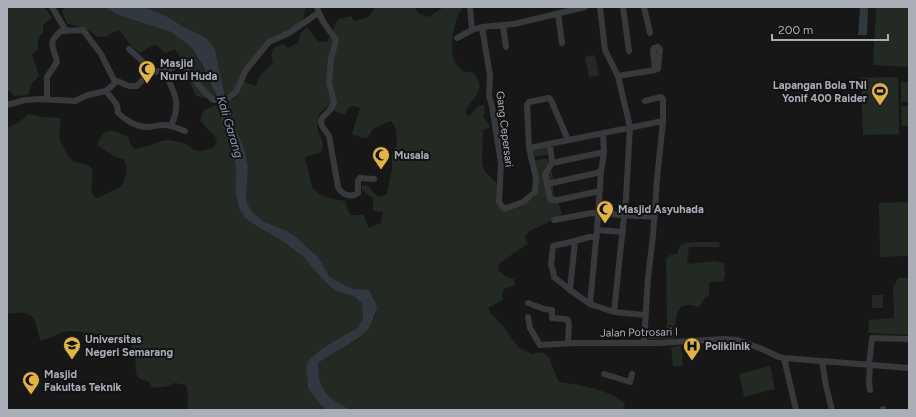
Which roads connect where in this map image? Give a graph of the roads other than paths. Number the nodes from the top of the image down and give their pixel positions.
1 (52, 7) edge
2 (470, 7) edge
3 (474, 7) edge
4 (582, 7) edge
5 (600, 7) edge
6 (623, 7) edge
7 (644, 7) edge
8 (318, 10) edge
9 (558, 13) junction
10 (503, 25) junction
11 (482, 27) junction
12 (472, 30) junction
13 (66, 31) junction
14 (650, 33) dead end
15 (457, 38) dead end
16 (562, 43) dead end
17 (506, 46) dead end
18 (129, 49) dead end
19 (628, 51) dead end
20 (655, 70) dead end
21 (164, 71) junction
22 (150, 72) junction
23 (618, 76) junction
24 (115, 82) junction
25 (106, 91) junction
26 (47, 100) junction
27 (645, 101) dead end
28 (7, 105) edge
29 (663, 121) junction
30 (171, 126) junction
31 (630, 127) junction
32 (185, 131) dead end
33 (604, 133) junction
34 (568, 140) junction
35 (550, 144) junction
36 (529, 148) junction
37 (604, 152) junction
38 (552, 163) junction
39 (601, 172) junction
40 (374, 179) dead end
41 (547, 184) junction
42 (600, 191) junction
43 (599, 213) junction
44 (625, 215) junction
45 (655, 217) junction
46 (554, 220) dead end
47 (597, 230) junction
48 (623, 232) junction
49 (597, 237) junction
50 (575, 241) junction
51 (570, 290) junction
52 (528, 304) dead end
53 (590, 304) junction
54 (614, 312) junction
55 (645, 314) junction
56 (528, 318) dead end
57 (909, 339) edge
58 (644, 342) junction
59 (568, 343) junction
60 (784, 358) junction
61 (822, 361) junction
62 (870, 365) junction
63 (909, 368) edge
64 (604, 374) dead end
65 (632, 374) dead end
66 (870, 390) dead end
67 (796, 410) edge
68 (832, 410) edge

1 - 13 street
2 - 3 street
2 - 12 street
4 - 9 street
5 - 23 street
6 - 19 street
7 - 14 street
8 - 21 street
8 - 40 street
9 - 10 street
9 - 16 street
10 - 11 street
10 - 17 street
11 - 12 street
11 - 36 street, Gang Cepersari
12 - 15 street
13 - 24 street
13 - 26 street
18 - 22 street
20 - 23 street
21 - 22 street
21 - 30 street
22 - 24 street
23 - 31 street
24 - 25 street
25 - 26 street
25 - 30 street
26 - 28 street
27 - 29 street
29 - 31 street
29 - 45 street
30 - 32 street
31 - 33 street
31 - 44 street
33 - 34 street
33 - 37 street
34 - 35 street
34 - 36 street
35 - 36 street
35 - 38 street
37 - 38 street
37 - 39 street
38 - 41 street
39 - 41 street
39 - 42 street
41 - 42 street
42 - 43 street
43 - 44 street
43 - 46 street
43 - 47 street
44 - 45 street
44 - 48 street
45 - 55 street
47 - 48 street
47 - 49 street
48 - 54 street
49 - 50 street
49 - 53 street
50 - 51 street
50 - 51 street
51 - 53 street
52 - 59 street
53 - 54 street
54 - 55 street
55 - 58 street
56 - 59 street, Jalan Potrosari I
57 - 62 street
58 - 59 street, Jalan Potrosari I
58 - 60 street, Jalan Potrosari I
60 - 61 street, Jalan Potrosari I
60 - 67 street
61 - 62 street, Jalan Potrosari I
61 - 68 street
62 - 63 street, Jalan Potrosari I
62 - 66 street
64 - 65 street

